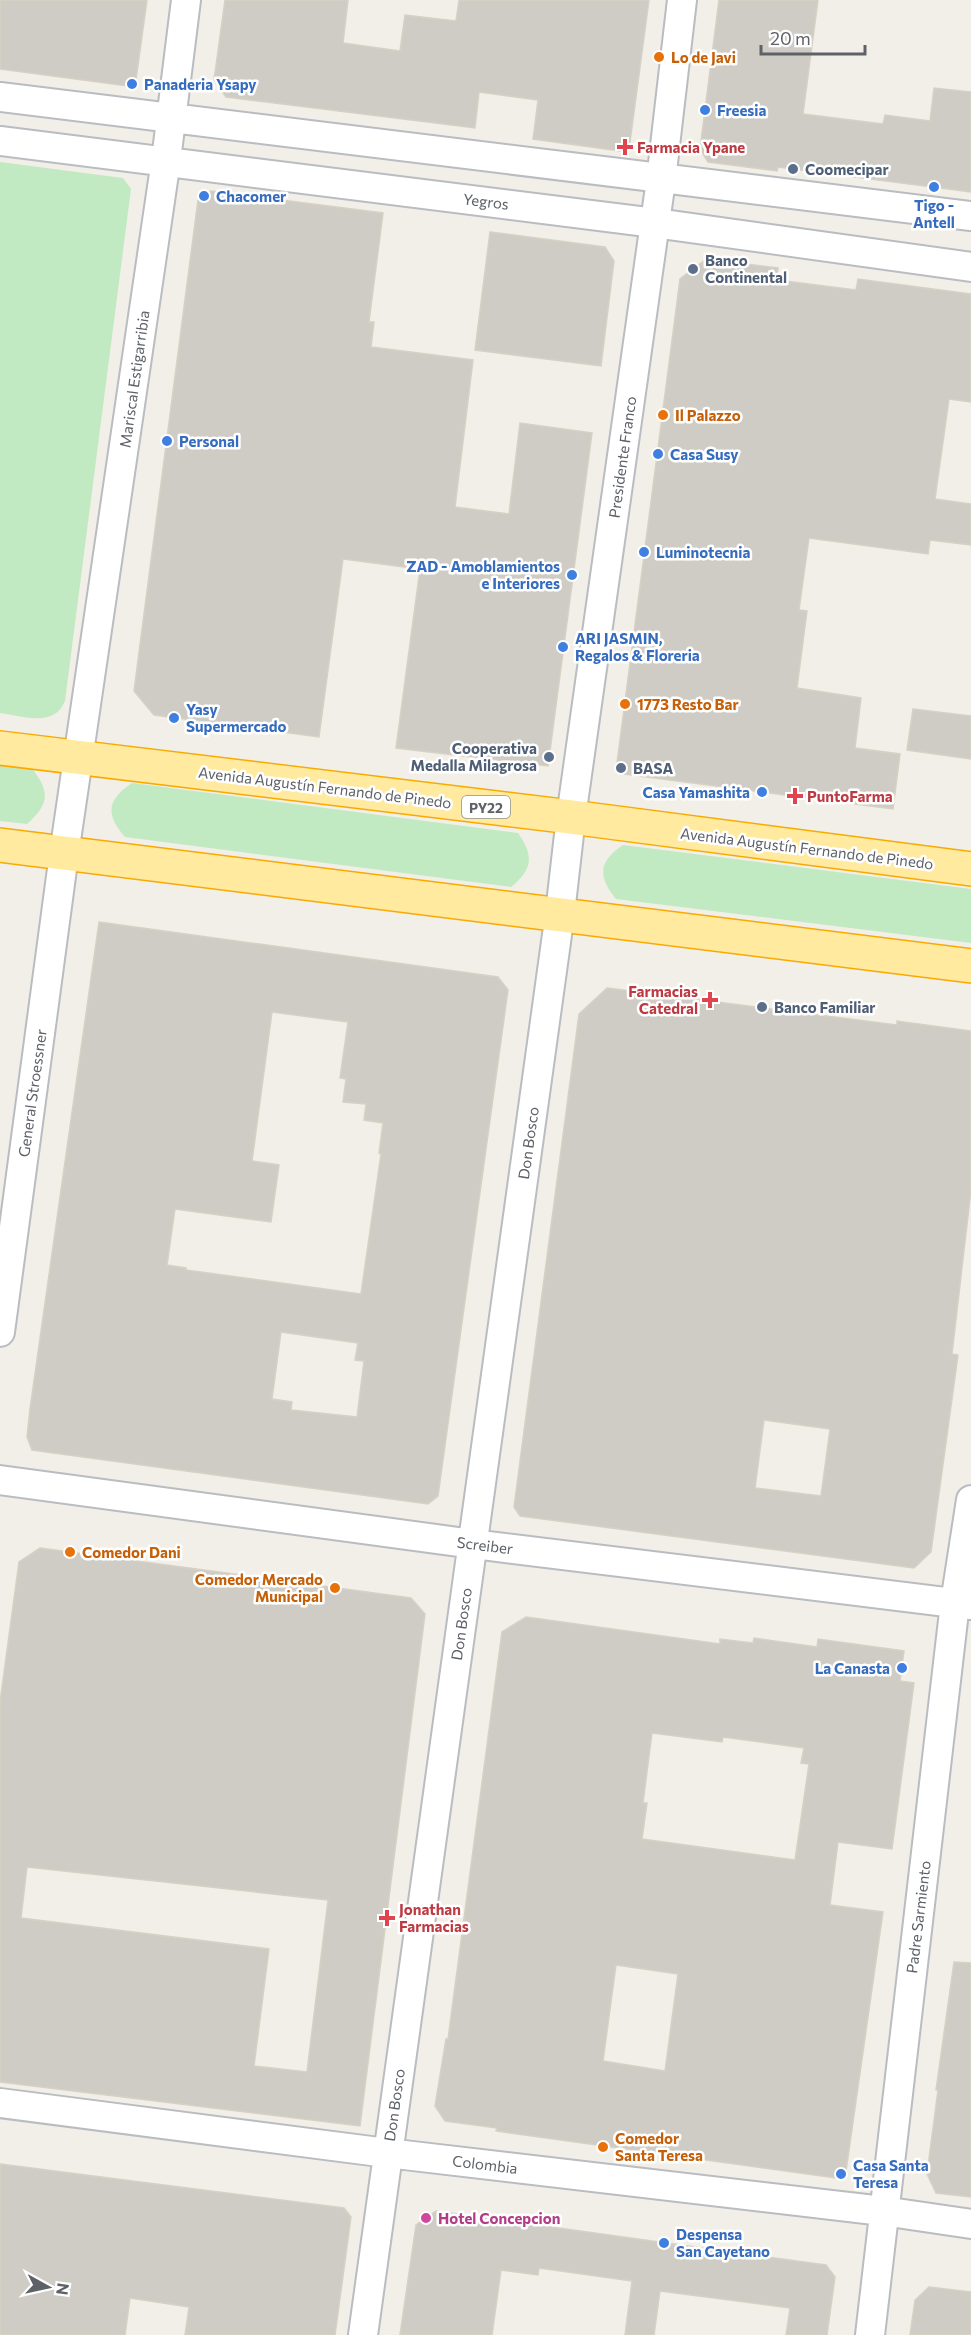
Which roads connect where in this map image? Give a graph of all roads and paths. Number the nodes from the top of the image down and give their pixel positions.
1 (186, 0) edge
2 (682, 0) edge
3 (0, 97) edge
4 (171, 118) junction
5 (0, 141) edge
6 (166, 160) junction
7 (662, 180) junction
8 (971, 216) edge
9 (656, 223) junction
10 (971, 267) edge
11 (0, 748) edge
12 (78, 758) junction
13 (571, 817) junction
14 (0, 845) edge
15 (64, 854) junction
16 (971, 869) edge
17 (560, 913) junction
18 (971, 966) edge
19 (0, 1332) edge
20 (0, 1480) edge
21 (971, 1500) edge
22 (473, 1544) junction
23 (963, 1604) edge
24 (0, 2103) edge
25 (387, 2153) junction
26 (883, 2211) junction
27 (971, 2224) edge
28 (363, 2335) edge
29 (870, 2335) edge

1 - 4 street, Mariscal Estigarribia
2 - 7 street, Presidente Franco
3 - 4 street
4 - 6 street, Mariscal Estigarribia
4 - 7 street
5 - 6 street, Yegros
6 - 9 street, Yegros
6 - 12 street, Mariscal Estigarribia
7 - 8 street
7 - 9 street, Presidente Franco
9 - 10 street, Yegros
9 - 13 street, Presidente Franco
11 - 12 highway, Avenida Augustín Fernando de Pinedo / PY22
12 - 13 highway, Avenida Augustín Fernando de Pinedo / PY22
12 - 15 street, Mariscal Estigarribia
13 - 16 highway, Avenida Augustín Fernando de Pinedo / PY22
13 - 17 street, Presidente Franco
14 - 15 highway
15 - 17 highway
15 - 19 street, General Stroessner
17 - 18 highway
17 - 22 street, Don Bosco
20 - 22 street, Screiber
21 - 23 street, Padre Sarmiento
22 - 23 street, Screiber
22 - 25 street, Don Bosco
23 - 26 street, Padre Sarmiento
24 - 25 street, Colombia
25 - 26 street, Colombia
25 - 28 street, Don Bosco
26 - 27 street, Colombia
26 - 29 street, Padre Sarmiento

